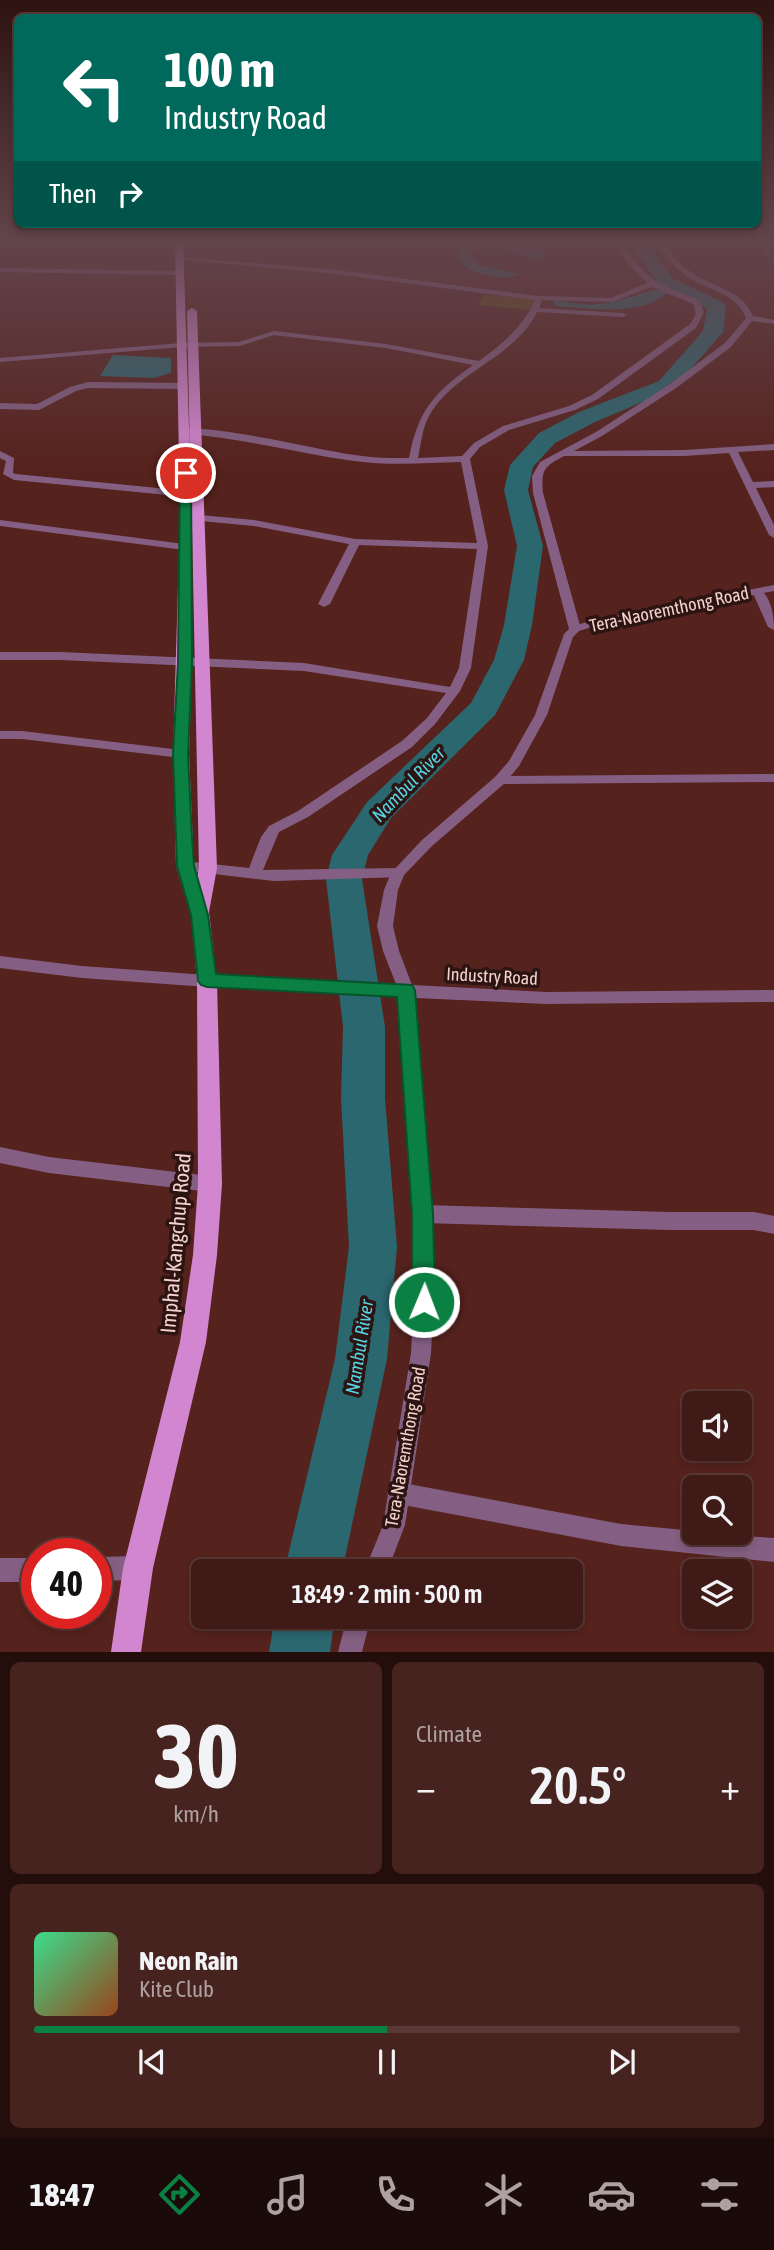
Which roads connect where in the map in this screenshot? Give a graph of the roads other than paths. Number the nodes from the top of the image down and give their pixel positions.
1 (186, 316) edge
2 (531, 316) edge
3 (700, 316) edge
4 (750, 318) joint
5 (774, 322) edge
6 (188, 345) junction
7 (0, 360) edge
8 (478, 363) junction
9 (184, 386) junction
10 (0, 406) edge
11 (191, 431) junction
12 (774, 446) edge
13 (732, 450) junction
14 (0, 454) edge
15 (565, 454) junction
16 (465, 459) junction
17 (413, 461) junction
18 (774, 484) edge
19 (749, 485) junction
20 (192, 494) junction
21 (200, 518) junction
22 (0, 523) edge
23 (774, 535) edge
24 (355, 542) junction
25 (483, 546) junction
26 (184, 547) junction
27 (774, 588) edge
28 (758, 591) junction
29 (324, 604) dead end
30 (774, 627) edge
31 (575, 629) junction
32 (0, 656) edge
33 (185, 663) junction
34 (204, 663) junction
35 (454, 691) junction
36 (0, 735) edge
37 (181, 754) junction
38 (774, 778) edge
39 (500, 780) junction
40 (186, 866) junction
41 (208, 868) junction
42 (398, 873) junction
43 (254, 875) junction
44 (200, 915) junction
45 (0, 962) edge
46 (207, 981) junction
47 (406, 990) junction
48 (774, 996) edge
49 (0, 1155) edge
50 (210, 1184) junction
51 (423, 1214) junction
52 (774, 1225) edge
53 (398, 1493) junction
54 (774, 1550) edge
55 (380, 1559) edge
56 (112, 1569) edge
57 (138, 1569) junction
58 (0, 1570) edge
59 (21, 1570) edge
60 (355, 1629) edge
61 (126, 1651) edge
62 (349, 1651) edge

1 - 6 main road
2 - 8 street
3 - 16 street
4 - 5 street
4 - 15 street
6 - 7 street
6 - 8 street
6 - 9 main road
6 - 11 main road
8 - 17 street
9 - 10 street
9 - 11 main road
11 - 17 street
11 - 20 main road
12 - 13 street
13 - 15 street
13 - 19 street
14 - 20 street
15 - 31 street
16 - 17 street
16 - 25 street
18 - 19 street
19 - 23 street
20 - 21 main road
20 - 26 main road
21 - 24 street
21 - 34 main road
22 - 26 street
24 - 25 street
24 - 29 street
25 - 35 street
26 - 33 main road
27 - 28 street, Tera-Naoremthong Road
28 - 30 street
28 - 31 street, Tera-Naoremthong Road
31 - 39 street, Tera-Naoremthong Road
32 - 33 street
33 - 34 street
33 - 37 main road
34 - 35 street
34 - 41 main road
35 - 43 street
36 - 37 street
37 - 40 main road
38 - 39 street
39 - 42 street, Tera-Naoremthong Road
40 - 41 street
40 - 44 main road
41 - 43 street
41 - 44 main road
42 - 43 street
42 - 47 street, Tera-Naoremthong Road
44 - 46 main road, Imphal-Kangchup Road
45 - 46 street, Industry Road
46 - 47 street, Industry Road
46 - 50 main road, Imphal-Kangchup Road
47 - 48 street, Industry Road
47 - 51 street, Tera-Naoremthong Road
49 - 50 street
50 - 57 main road, Imphal-Kangchup Road
51 - 52 street
51 - 53 street, Tera-Naoremthong Road
53 - 54 street
53 - 55 street, Tera-Naoremthong Road
56 - 57 street
57 - 61 main road, Imphal-Kangchup Road
58 - 59 street
60 - 62 street

